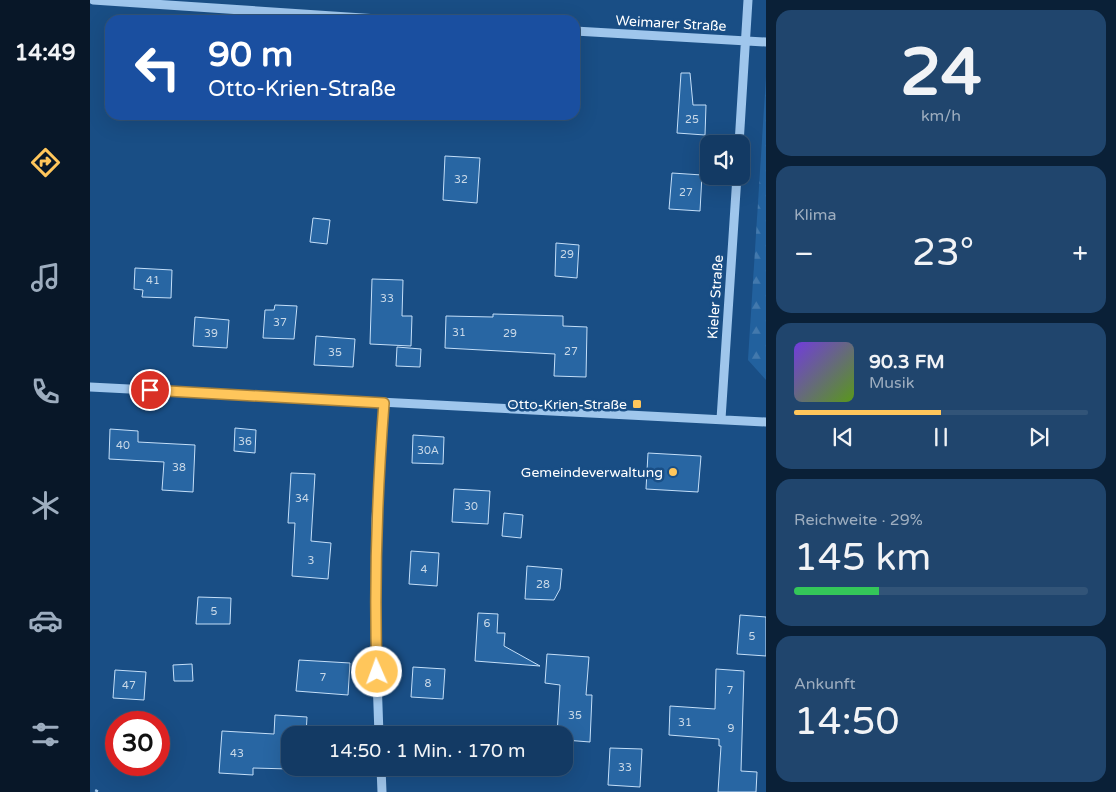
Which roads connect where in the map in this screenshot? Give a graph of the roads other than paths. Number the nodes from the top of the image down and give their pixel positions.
1 (93, 0) edge
2 (748, 0) edge
3 (317, 15) edge
4 (580, 31) edge
5 (745, 41) junction
6 (766, 42) edge
7 (739, 135) edge
8 (736, 185) edge
9 (90, 387) edge
10 (384, 403) junction
11 (721, 420) junction
12 (766, 422) edge
13 (380, 726) edge
14 (381, 776) edge
15 (382, 792) edge

1 - 3 street
2 - 5 street
4 - 5 street, Weimarer Straße
5 - 6 street, Weimarer Straße
5 - 7 street
8 - 11 street, Kieler Straße
9 - 10 street
10 - 11 street
10 - 13 street
11 - 12 street
14 - 15 street

